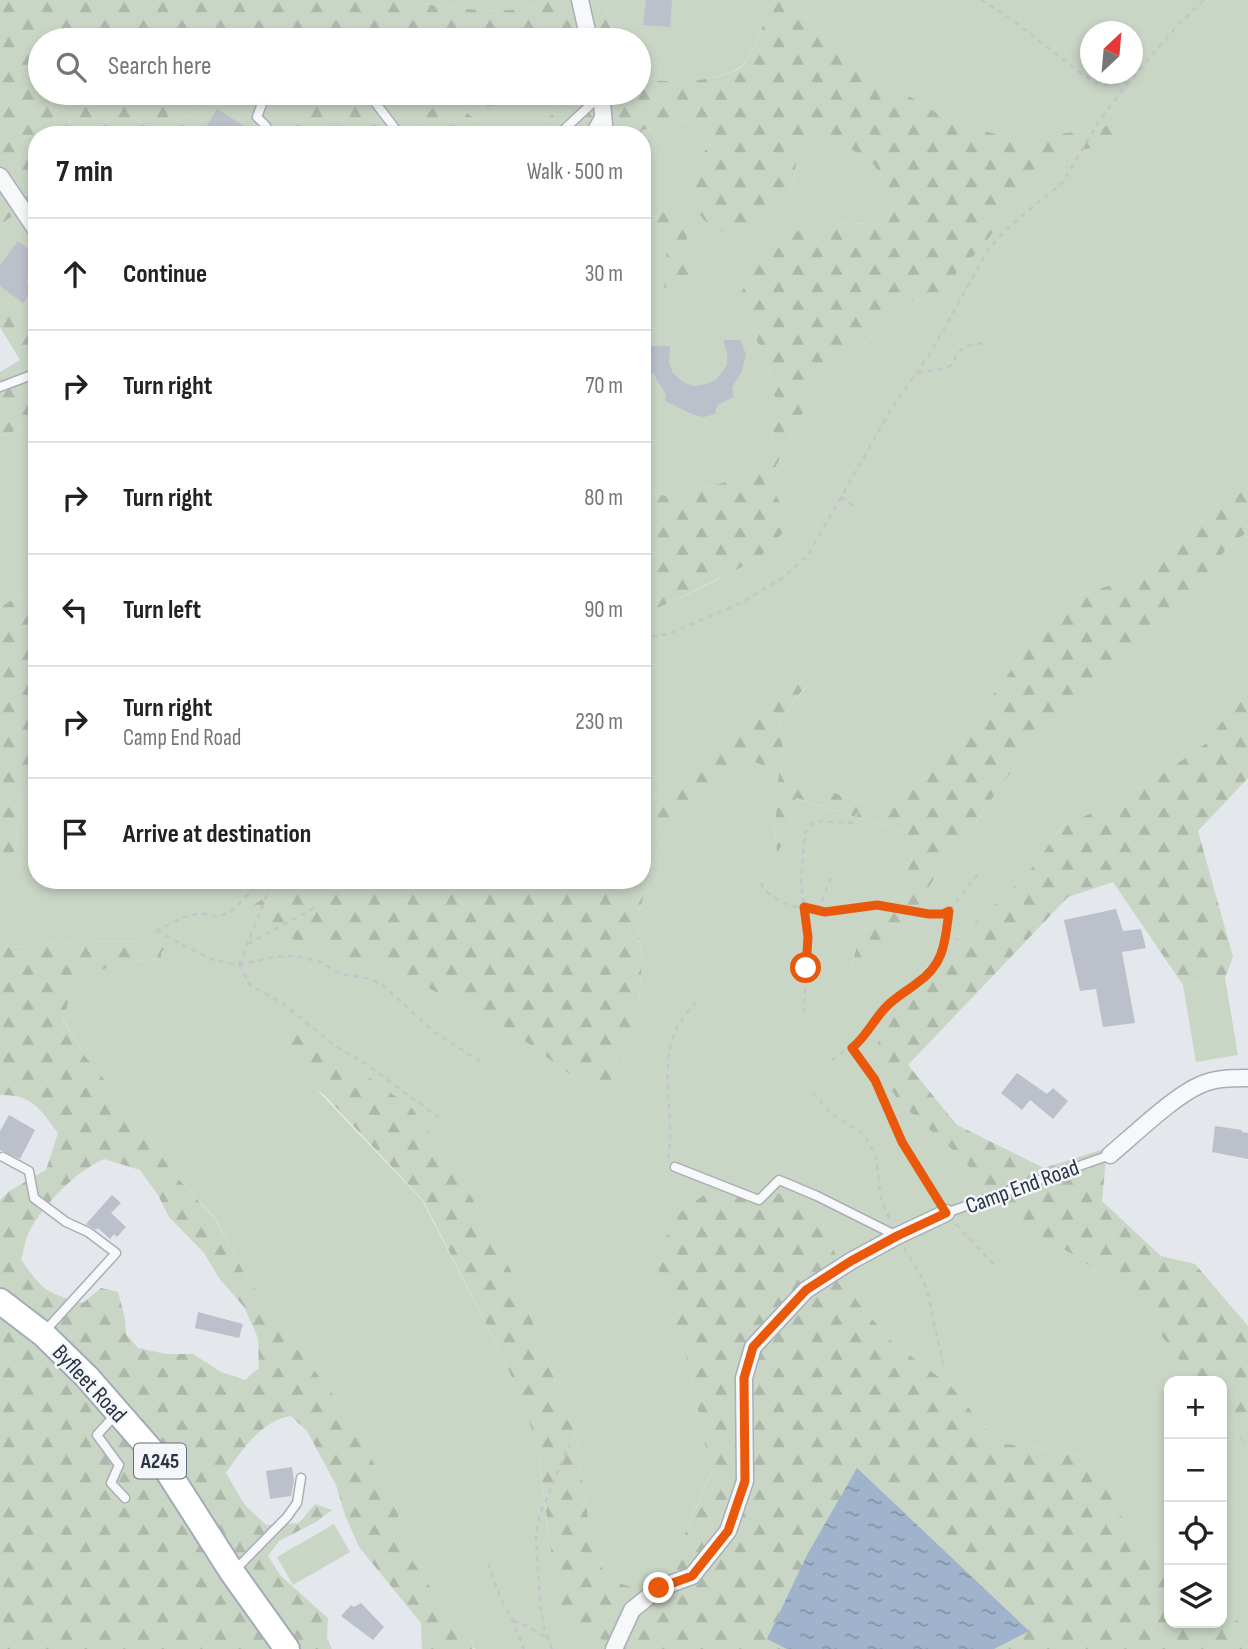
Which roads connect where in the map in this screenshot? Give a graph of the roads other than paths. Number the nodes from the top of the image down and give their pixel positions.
1 (580, 0) edge
2 (586, 28) edge
3 (262, 105) edge
4 (377, 105) edge
5 (594, 105) edge
6 (599, 105) edge
7 (602, 105) edge
8 (266, 126) dead end
9 (393, 126) edge
10 (569, 126) edge
11 (592, 126) edge
12 (605, 126) edge
13 (0, 176) edge
14 (28, 218) edge
15 (28, 376) edge
16 (0, 387) edge
17 (1248, 1078) edge
18 (1110, 1155) joint
19 (4, 1157) dead end
20 (675, 1167) dead end
21 (946, 1213) joint
22 (897, 1236) junction
23 (0, 1301) edge
24 (43, 1334) junction
25 (118, 1412) junction
26 (301, 1478) dead end
27 (125, 1498) dead end
28 (232, 1572) junction
29 (287, 1649) edge
30 (614, 1649) edge

1 - 2 street
3 - 8 lane
4 - 9 lane
5 - 10 lane
6 - 11 lane
7 - 12 street
13 - 14 street
15 - 16 lane
17 - 18 street, Camp End Road
18 - 21 lane, Camp End Road
19 - 24 lane
20 - 22 lane
21 - 22 street, Camp End Road
22 - 30 street, Camp End Road
23 - 24 main road, Byfleet Road / A245
24 - 25 main road, Byfleet Road / A245
25 - 27 lane
25 - 28 main road, Byfleet Road / A245
26 - 28 lane
28 - 29 main road, Byfleet Road / A245

